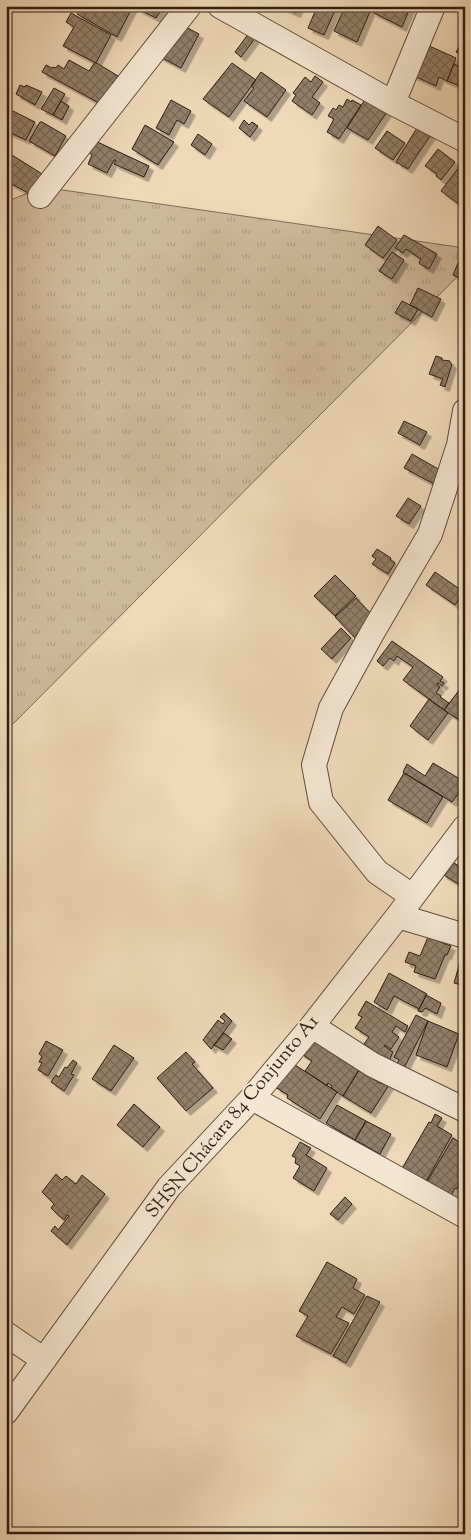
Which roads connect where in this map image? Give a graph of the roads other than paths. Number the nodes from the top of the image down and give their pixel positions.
1 (189, 6) edge
2 (220, 6) edge
3 (433, 6) edge
4 (394, 103) junction
5 (465, 140) edge
6 (40, 196) dead end
7 (465, 411) edge
8 (465, 826) edge
9 (412, 896) junction
10 (398, 916) junction
11 (465, 936) edge
12 (312, 1026) junction
13 (252, 1098) junction
14 (465, 1110) edge
15 (465, 1216) edge
16 (6, 1334) edge
17 (44, 1360) junction
18 (6, 1412) edge

1 - 6 street
2 - 4 street
3 - 4 street
4 - 5 street
7 - 9 street
8 - 9 street, SHSN Chácara 84 Conjunto A1
9 - 10 street, SHSN Chácara 84 Conjunto A1
10 - 11 street
10 - 12 street, SHSN Chácara 84 Conjunto A1
12 - 13 street, SHSN Chácara 84 Conjunto A1
12 - 14 street
13 - 15 street
13 - 17 street, SHSN Chácara 84 Conjunto A1
16 - 17 street
17 - 18 street, SHSN Chácara 84 Conjunto A1

